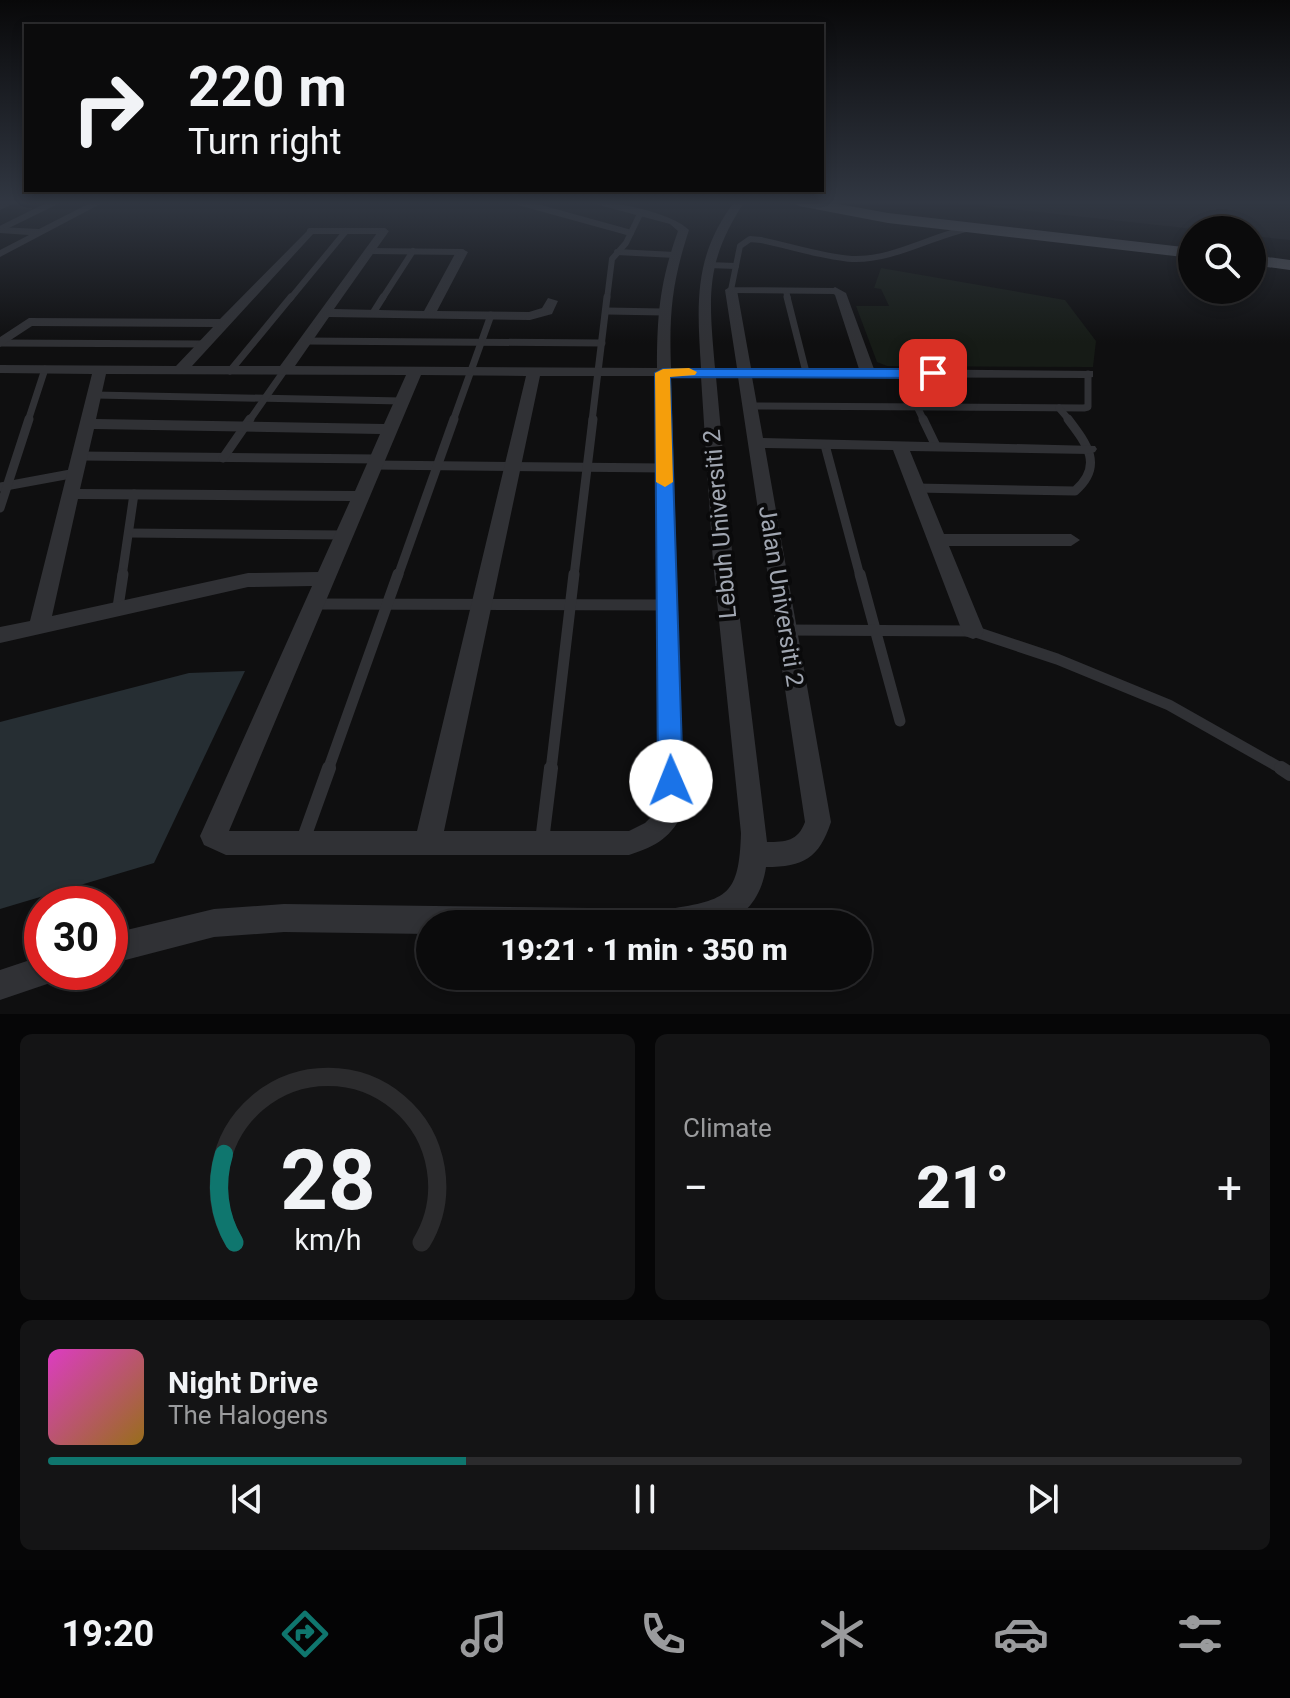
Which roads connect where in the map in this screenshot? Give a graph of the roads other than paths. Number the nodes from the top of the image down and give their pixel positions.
1 (294, 248) edge
2 (332, 248) edge
3 (372, 248) edge
4 (620, 248) edge
5 (677, 248) edge
6 (713, 248) edge
7 (740, 248) edge
8 (798, 248) edge
9 (910, 248) edge
10 (1150, 248) edge
11 (370, 251) junction
12 (413, 251) junction
13 (1178, 251) edge
14 (462, 252) joint
15 (617, 252) junction
16 (1266, 253) edge
17 (675, 255) junction
18 (1290, 256) edge
19 (1266, 262) edge
20 (708, 265) junction
21 (1290, 265) edge
22 (736, 266) junction
23 (731, 290) junction
24 (786, 291) junction
25 (835, 291) joint
26 (552, 301) dead end
27 (607, 311) junction
28 (663, 312) junction
29 (325, 313) junction
30 (373, 313) junction
31 (429, 314) junction
32 (491, 315) junction
33 (224, 323) junction
34 (305, 341) junction
35 (481, 342) junction
36 (0, 343) edge
37 (602, 343) junction
38 (205, 344) junction
39 (0, 369) edge
40 (45, 369) junction
41 (100, 370) junction
42 (180, 370) junction
43 (230, 371) junction
44 (284, 371) junction
45 (415, 372) junction
46 (471, 372) junction
47 (534, 372) junction
48 (707, 372) junction
49 (744, 372) junction
50 (806, 372) junction
51 (597, 373) junction
52 (663, 373) junction
53 (868, 373) junction
54 (901, 373) junction
55 (1088, 374) joint
56 (95, 395) junction
57 (265, 398) junction
58 (402, 401) junction
59 (750, 406) junction
60 (917, 407) junction
61 (1059, 408) junction
62 (88, 424) junction
63 (245, 426) junction
64 (390, 429) junction
65 (756, 443) junction
66 (825, 445) junction
67 (900, 446) junction
68 (936, 446) junction
69 (1089, 449) junction
70 (223, 458) junction
71 (375, 462) junction
72 (78, 464) junction
73 (437, 466) junction
74 (513, 467) junction
75 (586, 467) junction
76 (664, 468) junction
77 (4, 486) edge
78 (916, 488) junction
79 (71, 494) junction
80 (134, 494) junction
81 (361, 496) junction
82 (0, 508) edge
83 (129, 533) junction
84 (344, 535) junction
85 (937, 540) junction
86 (1071, 540) dead end
87 (325, 579) junction
88 (314, 604) junction
89 (387, 605) junction
90 (481, 605) junction
91 (570, 605) junction
92 (667, 605) junction
93 (118, 607) junction
94 (39, 625) junction
95 (786, 630) junction
96 (876, 630) junction
97 (973, 631) junction
98 (0, 635) edge
99 (900, 721) dead end
100 (1290, 774) edge
101 (542, 842) junction
102 (302, 843) junction
103 (428, 843) junction
104 (755, 855) junction
105 (128, 944) edge
106 (24, 977) edge
107 (0, 985) edge

1 - 33 street
2 - 43 lane
3 - 11 street
4 - 15 lane
5 - 17 street
6 - 20 street, Lebuh Universiti 2
7 - 22 lane
8 - 9 lane
10 - 13 main road
11 - 12 lane
11 - 29 street
12 - 14 lane
12 - 30 lane
14 - 31 street
15 - 17 lane
15 - 27 lane
16 - 18 main road
17 - 28 street
19 - 21 main road
20 - 22 lane
20 - 48 street, Lebuh Universiti 2
22 - 23 lane
23 - 24 lane
23 - 49 street, Jalan Universiti 2
24 - 25 lane
24 - 50 lane
25 - 53 street
26 - 32 street
27 - 28 lane
27 - 37 lane
28 - 52 street
29 - 30 street
29 - 34 street
30 - 31 street
31 - 32 street
32 - 35 lane
33 - 36 street
33 - 38 street
34 - 35 lane
34 - 44 street
35 - 37 lane
35 - 46 lane
36 - 38 lane
37 - 51 lane
38 - 42 street
39 - 40 street
40 - 41 street
40 - 77 lane
41 - 42 street
41 - 56 street
42 - 43 street
43 - 44 street
44 - 45 street
44 - 57 lane
45 - 46 street
45 - 58 street
46 - 47 street
46 - 73 lane
47 - 51 street
47 - 74 street
48 - 49 street
48 - 52 street
48 - 104 street, Lebuh Universiti 2
49 - 50 street
49 - 59 street, Jalan Universiti 2
50 - 53 street
51 - 52 street
51 - 75 lane
52 - 76 street
53 - 54 street
54 - 55 street
54 - 60 lane
55 - 61 lane
56 - 57 lane
56 - 62 street
57 - 58 lane
57 - 63 lane
58 - 64 street
59 - 60 lane
59 - 65 street, Jalan Universiti 2
60 - 61 lane
60 - 68 lane
61 - 69 lane
62 - 63 street
62 - 72 street
63 - 64 street
63 - 70 lane
64 - 71 street
65 - 66 street
65 - 95 street, Jalan Universiti 2
66 - 67 street
66 - 96 lane
67 - 68 street
67 - 78 street
68 - 69 street
69 - 78 lane
70 - 71 lane
70 - 72 lane
71 - 73 lane
71 - 81 street
72 - 77 lane
72 - 79 street
73 - 74 lane
73 - 89 lane
74 - 75 lane
74 - 90 street
75 - 76 lane
75 - 91 lane
76 - 92 street
77 - 82 lane
78 - 85 street
79 - 80 street
79 - 94 street
80 - 81 street
80 - 83 lane
81 - 84 street
83 - 84 lane
83 - 93 lane
84 - 87 street
85 - 86 street
85 - 97 street
87 - 88 street
87 - 93 street
88 - 89 lane
88 - 102 street
89 - 90 lane
89 - 102 lane
90 - 91 lane
90 - 103 street
91 - 92 lane
91 - 101 lane
92 - 101 street
93 - 94 street
94 - 98 street
95 - 96 lane
95 - 104 street, Jalan Universiti 2
96 - 97 lane
96 - 99 lane
97 - 100 lane
101 - 103 street
102 - 103 street
104 - 105 street
106 - 107 street

